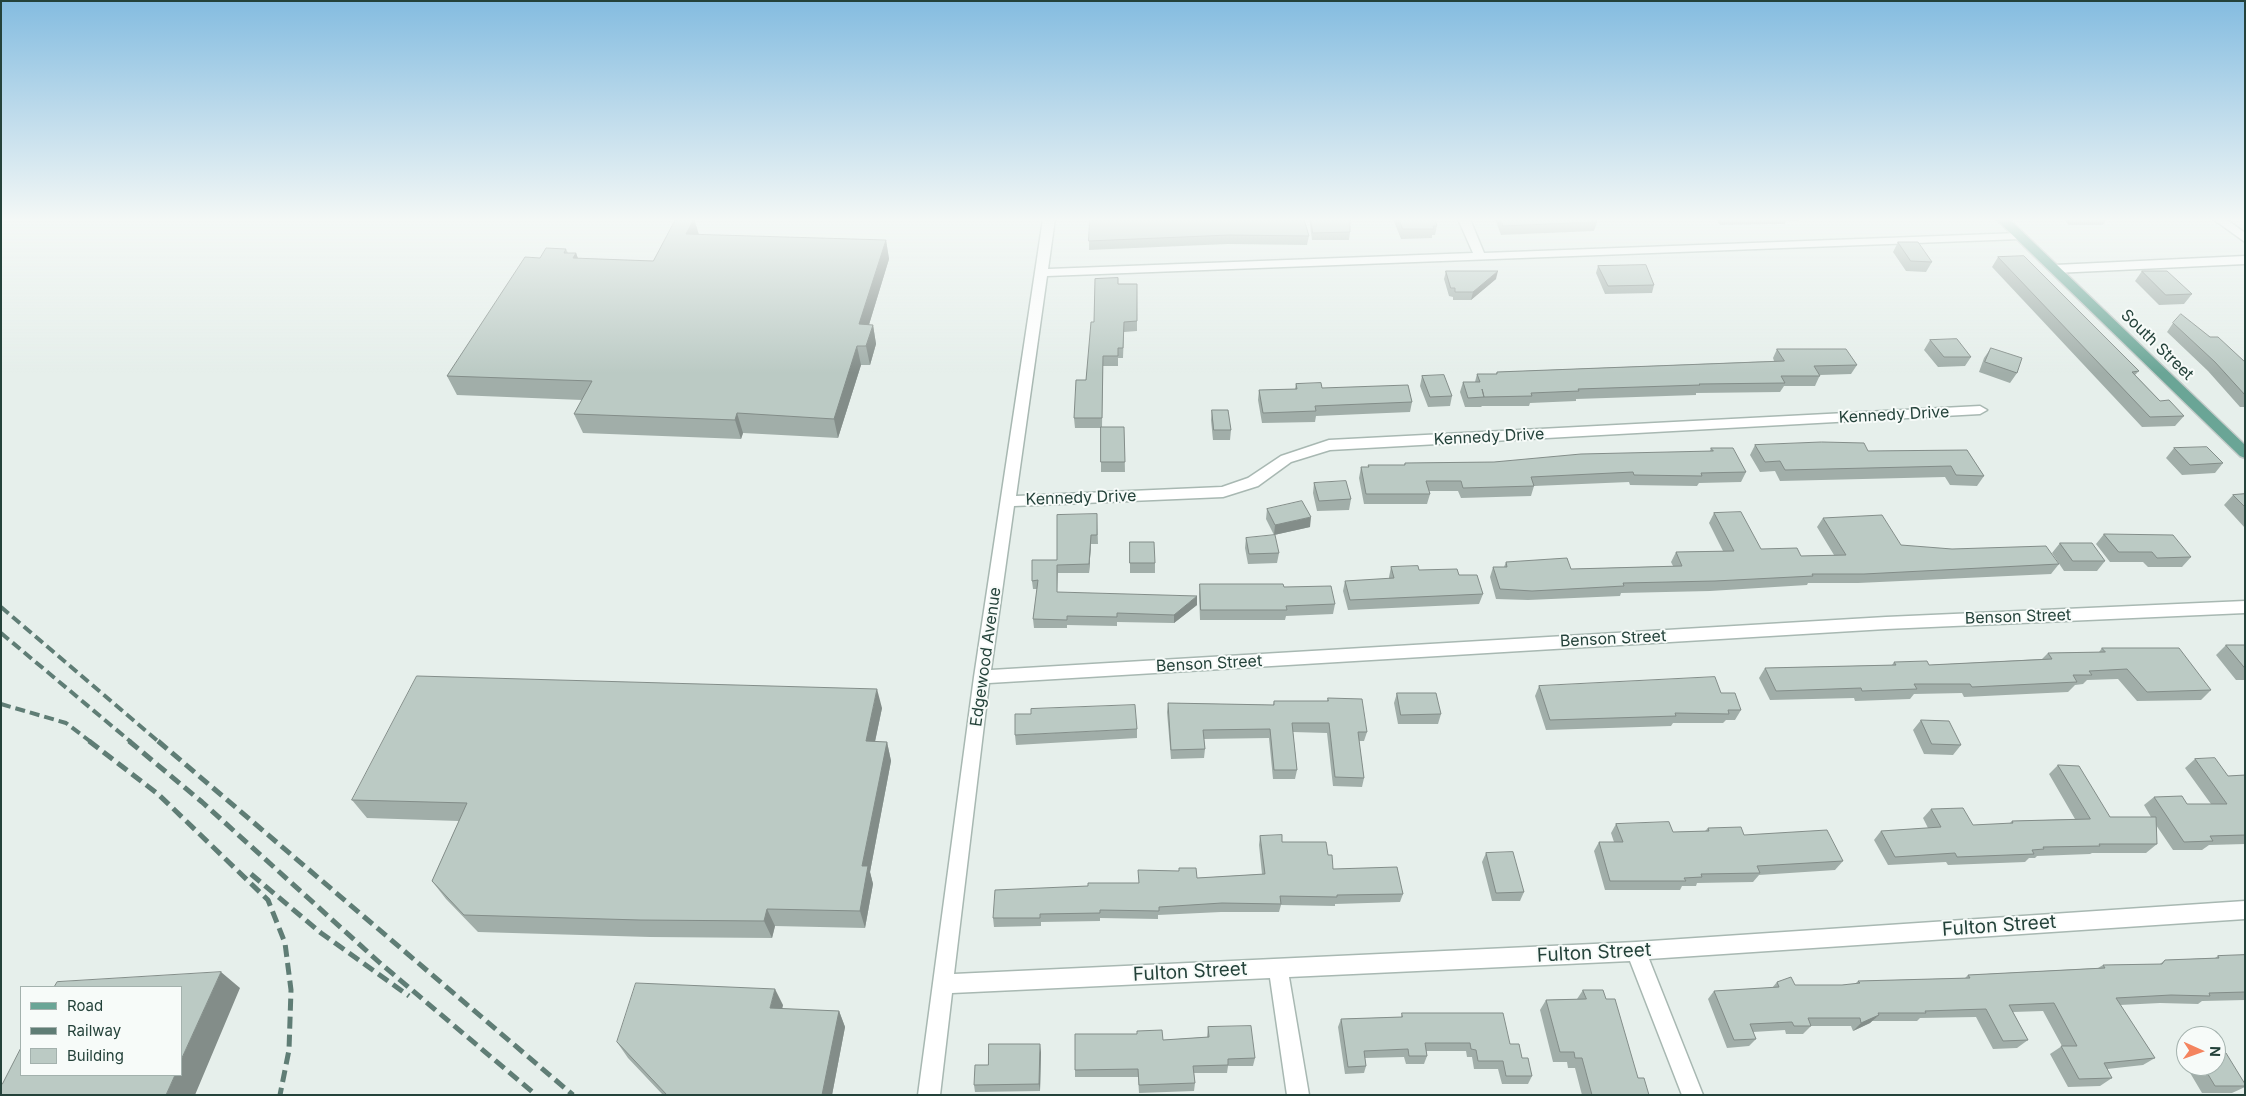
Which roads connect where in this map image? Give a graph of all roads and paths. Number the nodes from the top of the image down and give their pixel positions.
1 (1115, 270) edge
2 (2056, 270) edge
3 (1041, 273) joint
4 (1980, 410) dead end
5 (2245, 453) edge
6 (1010, 501) junction
7 (2245, 607) edge
8 (982, 677) junction
9 (2245, 910) edge
10 (1636, 951) junction
11 (1278, 968) junction
12 (943, 984) junction
13 (929, 1095) edge
14 (1298, 1095) edge
15 (1693, 1095) edge

1 - 3 street
2 - 5 main road, South Street
3 - 6 street, Edgewood Avenue
4 - 6 street, Kennedy Drive
6 - 8 street, Edgewood Avenue
7 - 8 street, Benson Street
8 - 12 street, Edgewood Avenue
9 - 10 street, Fulton Street
10 - 11 street, Fulton Street
10 - 15 street
11 - 12 street, Fulton Street
11 - 14 street
12 - 13 street, Edgewood Avenue

